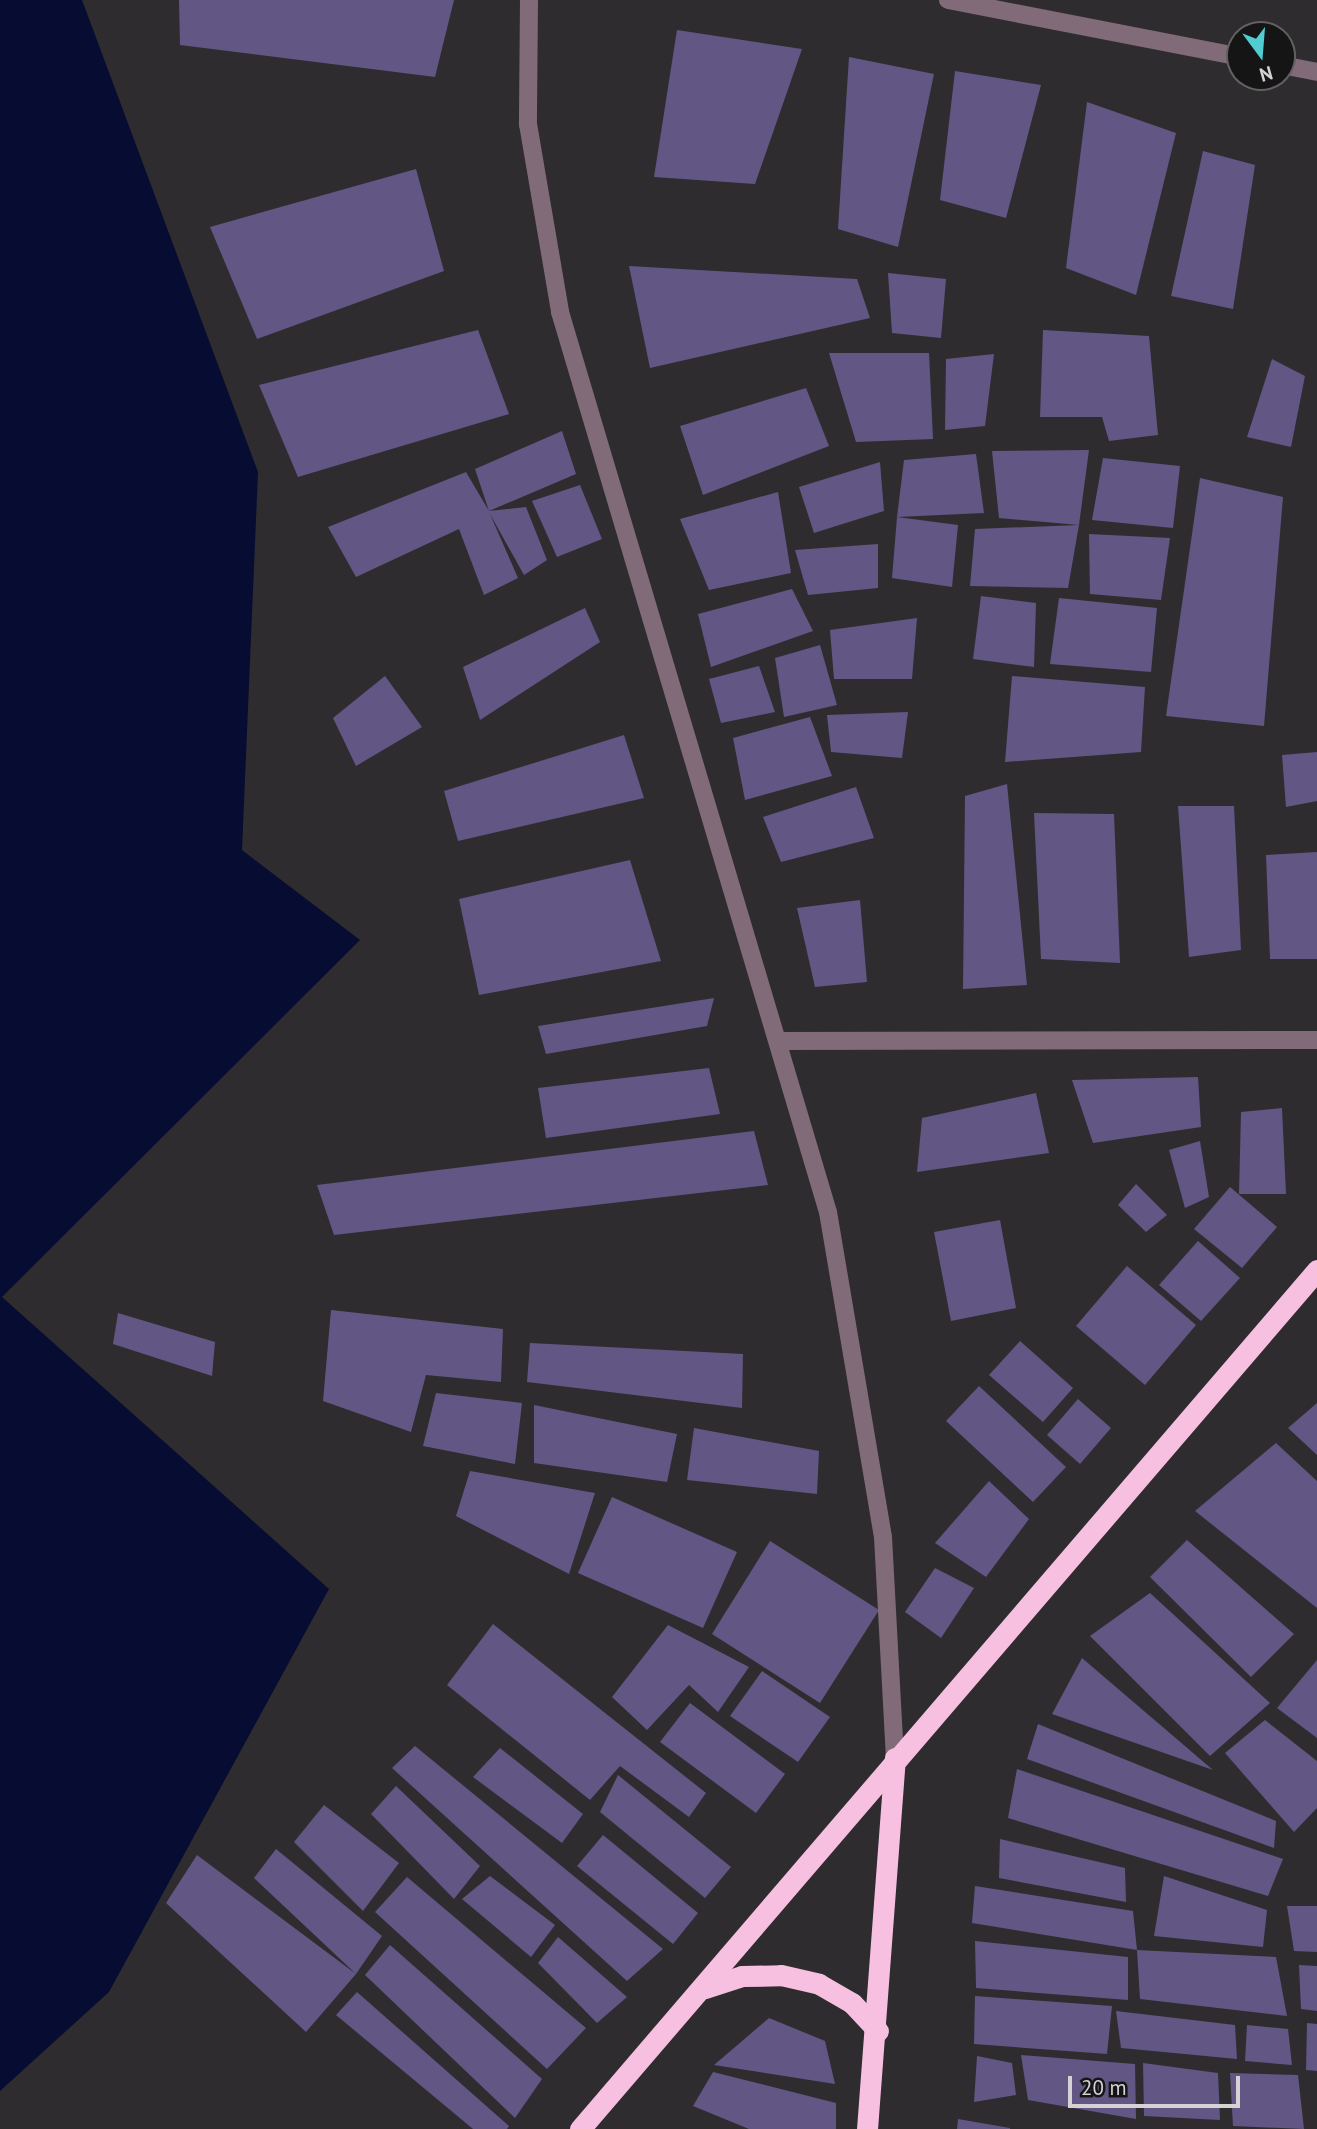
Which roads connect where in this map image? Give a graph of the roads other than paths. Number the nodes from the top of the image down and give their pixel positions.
1 (529, 0) edge
2 (948, 0) edge
3 (1226, 54) edge
4 (1296, 68) edge
5 (1317, 72) edge
6 (1317, 1040) edge
7 (778, 1041) junction
8 (1317, 1270) edge
9 (895, 1758) junction
10 (705, 1988) junction
11 (878, 2031) junction
12 (580, 2129) edge
13 (867, 2129) edge

1 - 7 street
2 - 3 street
4 - 5 street
6 - 7 street
7 - 9 street
8 - 9 highway
9 - 10 highway
9 - 11 highway
10 - 11 highway
10 - 12 highway
11 - 13 highway

